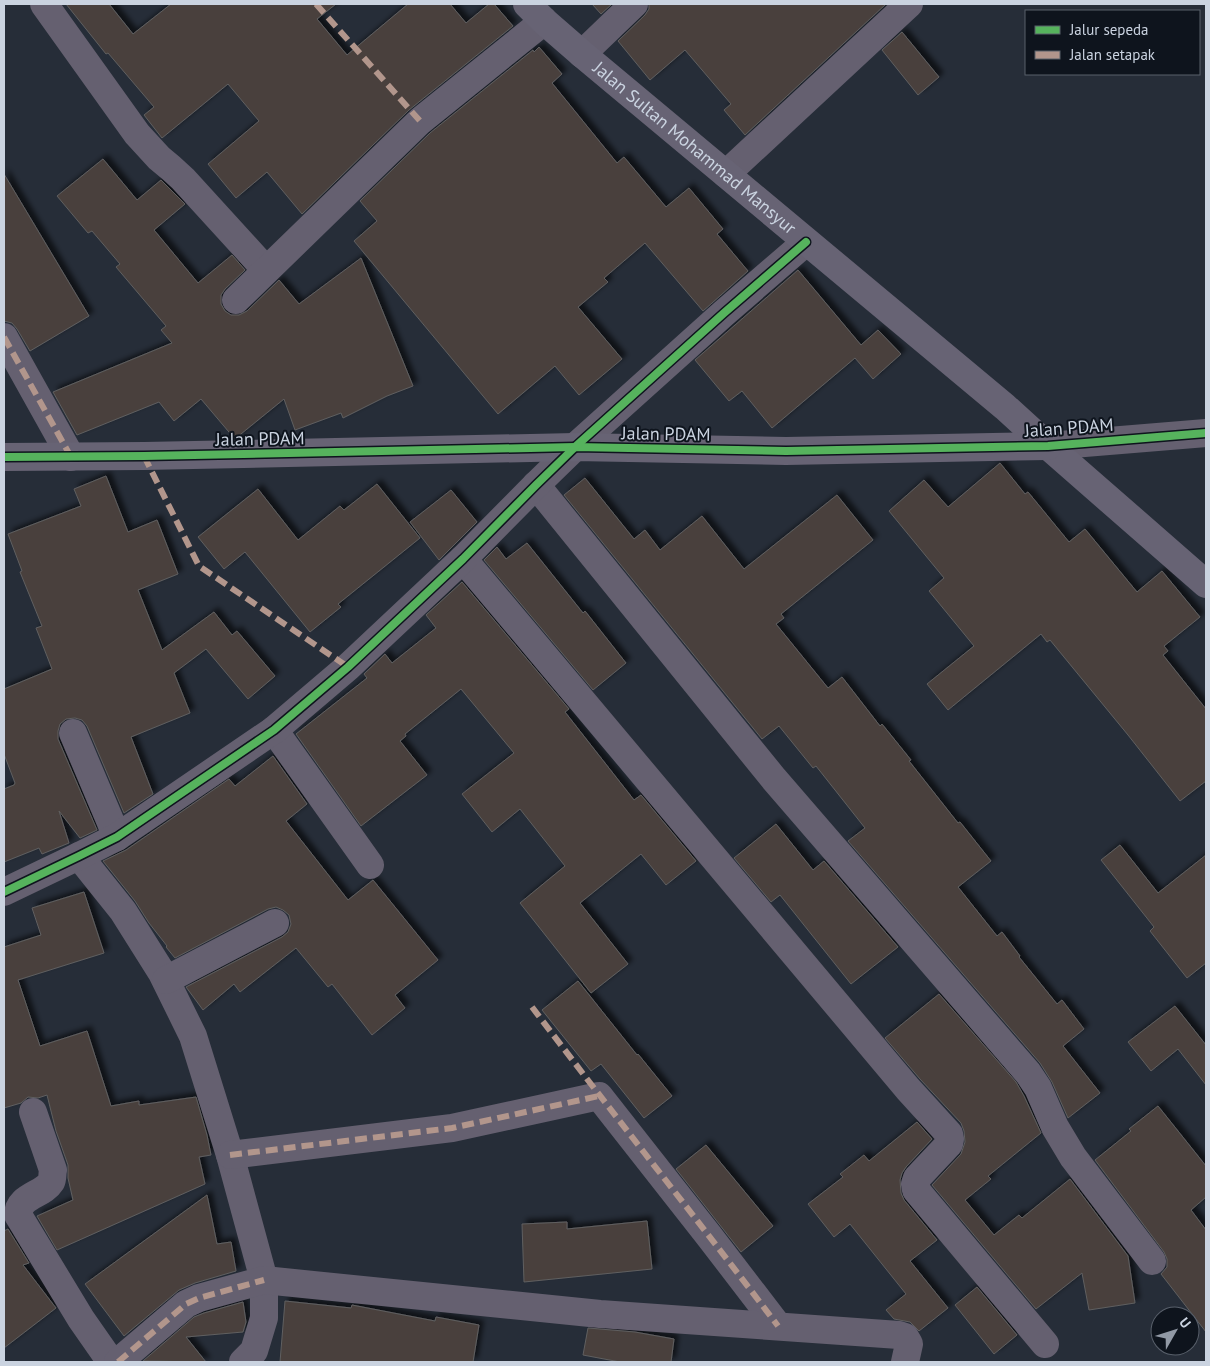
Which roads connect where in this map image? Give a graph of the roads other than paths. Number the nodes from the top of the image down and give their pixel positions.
1 (44, 4) edge
2 (634, 4) edge
3 (908, 4) edge
4 (536, 12) edge
5 (582, 54) junction
6 (726, 174) junction
7 (806, 242) junction
8 (266, 270) junction
9 (236, 300) dead end
10 (4, 337) edge
11 (1202, 429) edge
12 (1048, 446) junction
13 (576, 447) junction
14 (71, 456) junction
15 (4, 457) edge
16 (536, 485) junction
17 (463, 559) junction
18 (1206, 584) edge
19 (274, 730) junction
20 (73, 733) dead end
21 (117, 836) junction
22 (79, 856) junction
23 (370, 865) dead end
24 (4, 892) edge
25 (275, 923) dead end
26 (166, 980) junction
27 (33, 1112) dead end
28 (230, 1155) junction
29 (1152, 1261) dead end
30 (264, 1280) junction
31 (778, 1326) junction
32 (1045, 1344) dead end
33 (112, 1362) edge
34 (118, 1362) edge
35 (243, 1362) edge
36 (905, 1362) edge

1 - 8 street
2 - 5 street
3 - 6 street
4 - 5 street, Jalan Sultan Mohammad Mansyur
4 - 8 street
5 - 6 street, Jalan Sultan Mohammad Mansyur
6 - 7 street, Jalan Sultan Mohammad Mansyur
7 - 12 street, Jalan Sultan Mohammad Mansyur
7 - 13 street
8 - 9 street
10 - 14 street
11 - 12 street, Jalan PDAM
12 - 13 street, Jalan PDAM
12 - 18 street, Jalan Sultan Mohammad Mansyur
13 - 14 street, Jalan PDAM
13 - 16 street
14 - 15 street, Jalan PDAM
16 - 17 street
16 - 29 street
17 - 19 street
17 - 32 street
19 - 21 street
19 - 23 street
20 - 21 street
21 - 22 street
22 - 24 street
22 - 26 street
25 - 26 street
26 - 28 street
27 - 33 street
28 - 30 street
28 - 31 street
30 - 31 street
30 - 34 street
30 - 35 street
31 - 36 street

